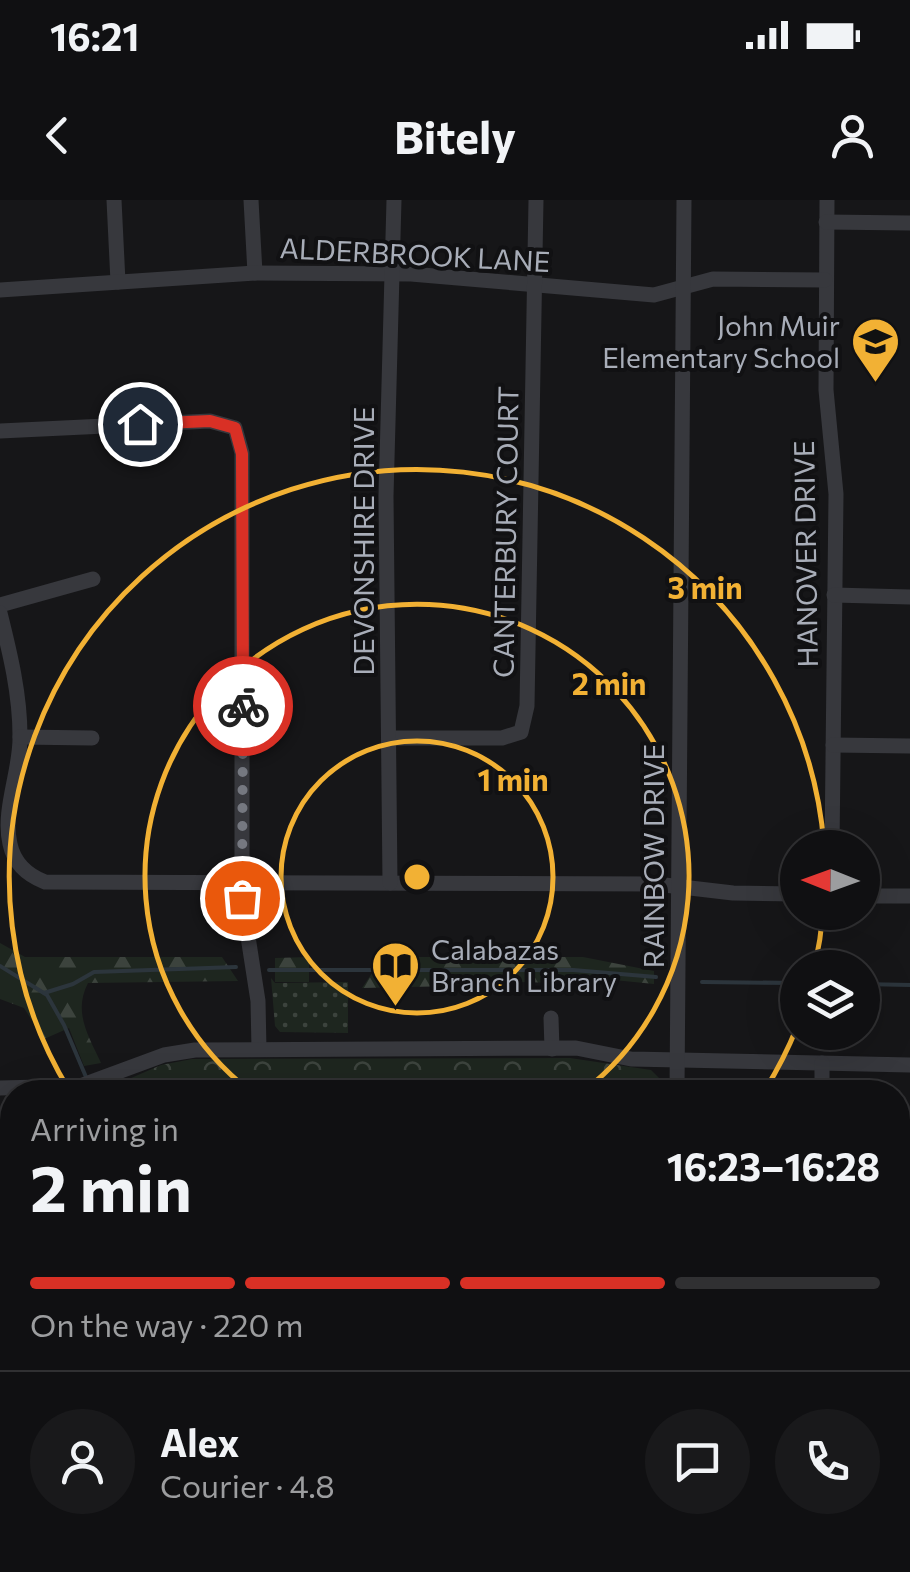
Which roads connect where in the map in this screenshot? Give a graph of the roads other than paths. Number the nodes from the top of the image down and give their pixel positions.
1 (114, 200) edge
2 (251, 200) edge
3 (394, 200) edge
4 (536, 200) edge
5 (684, 200) edge
6 (827, 200) edge
7 (826, 222) junction
8 (910, 223) edge
9 (255, 273) junction
10 (393, 274) junction
11 (826, 280) junction
12 (118, 282) junction
13 (536, 286) junction
14 (684, 286) junction
15 (0, 290) edge
16 (0, 431) edge
17 (94, 579) dead end
18 (834, 595) junction
19 (910, 596) edge
20 (0, 605) edge
21 (0, 612) edge
22 (20, 736) junction
23 (92, 738) dead end
24 (389, 738) junction
25 (833, 745) junction
26 (910, 746) edge
27 (832, 830) edge
28 (390, 882) junction
29 (242, 884) junction
30 (679, 885) junction
31 (780, 894) edge
32 (880, 896) edge
33 (910, 896) edge
34 (552, 1018) dead end
35 (259, 1049) junction
36 (552, 1049) junction
37 (678, 1060) junction
38 (822, 1063) junction
39 (910, 1064) edge
40 (97, 1080) edge
41 (677, 1080) edge
42 (822, 1080) edge

1 - 12 street
2 - 9 street
3 - 10 street, DEVONSHIRE DRIVE
4 - 13 street, CANTERBURY COURT
5 - 14 street, RAINBOW DRIVE
6 - 7 street, HANOVER DRIVE
7 - 8 street
7 - 11 street, HANOVER DRIVE
9 - 10 street, ALDERBROOK LANE
9 - 12 street, ALDERBROOK LANE
10 - 13 street, ALDERBROOK LANE
10 - 24 street, DEVONSHIRE DRIVE
11 - 14 street, ALDERBROOK LANE
11 - 18 street, HANOVER DRIVE
12 - 15 street, ALDERBROOK LANE
13 - 14 street, ALDERBROOK LANE
13 - 24 street, CANTERBURY COURT
14 - 30 street, RAINBOW DRIVE
16 - 29 street
17 - 20 street
18 - 19 street
18 - 25 street, HANOVER DRIVE
21 - 22 street
22 - 23 street
22 - 29 street
24 - 28 street, DEVONSHIRE DRIVE
25 - 26 street
25 - 27 street, HANOVER DRIVE
28 - 29 street
28 - 30 street
29 - 35 street
30 - 31 street
30 - 37 street, RAINBOW DRIVE
32 - 33 street
34 - 36 street
35 - 36 street
35 - 40 street
36 - 37 street
37 - 38 street
37 - 41 street, RAINBOW DRIVE
38 - 39 street
38 - 42 street

